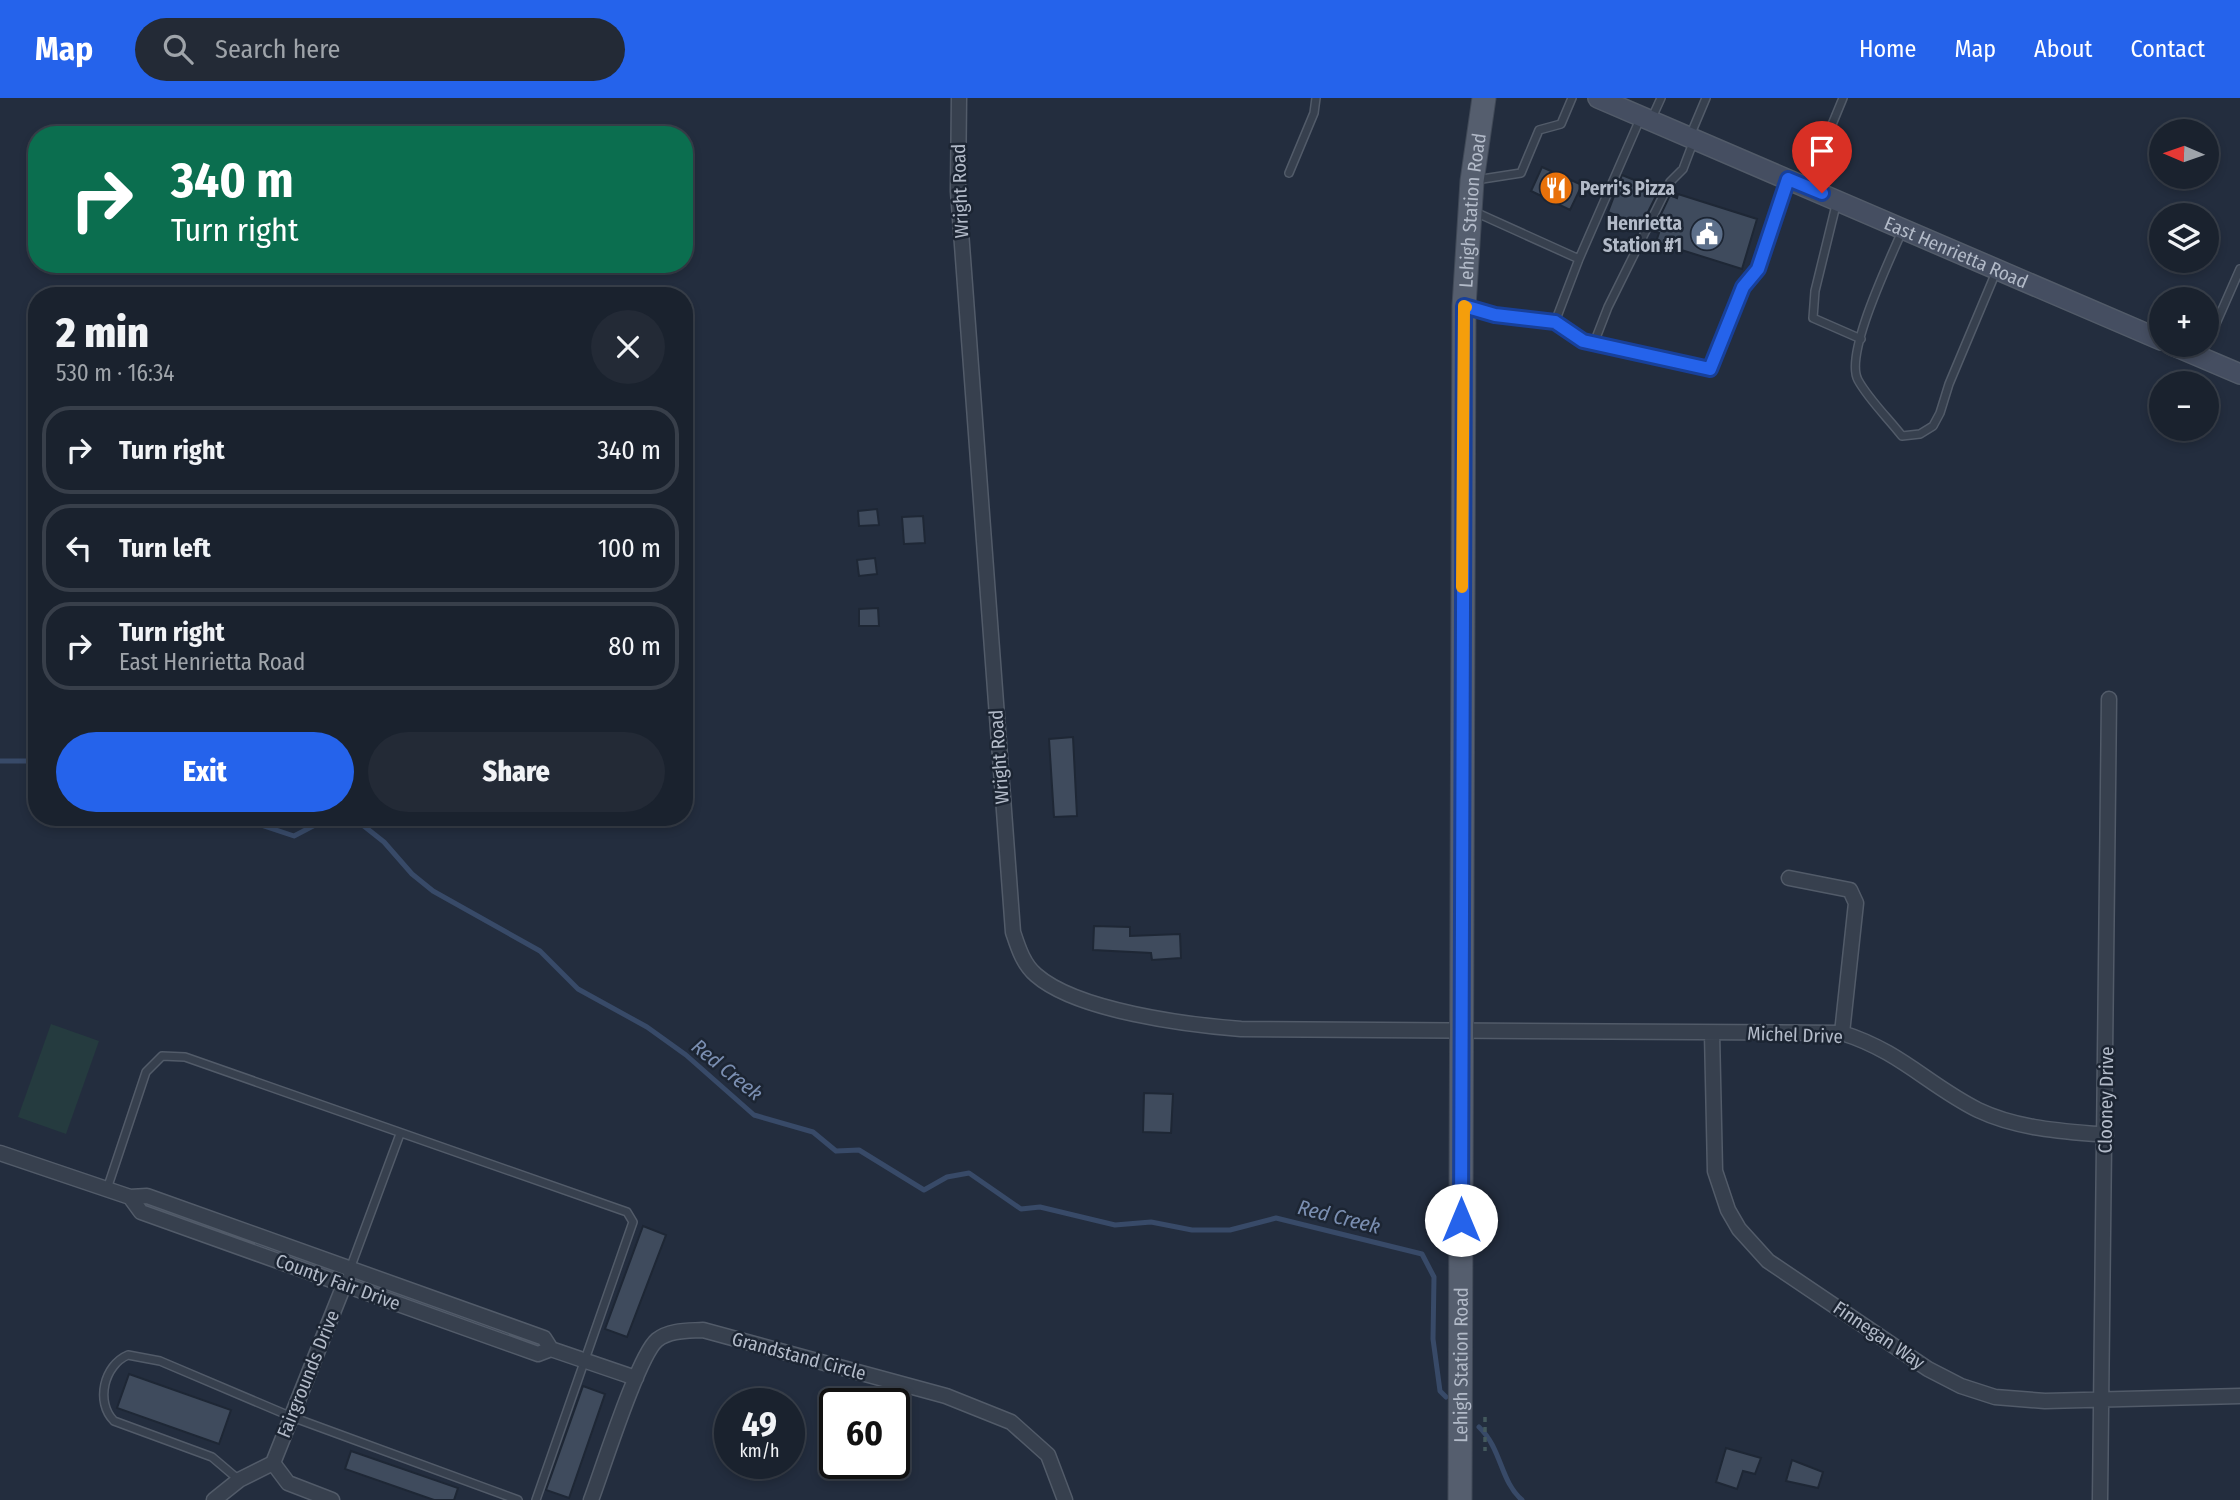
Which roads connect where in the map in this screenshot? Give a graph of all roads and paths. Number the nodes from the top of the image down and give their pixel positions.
1 (959, 98) edge
2 (1316, 98) edge
3 (1484, 98) edge
4 (1572, 98) edge
5 (1598, 98) edge
6 (1661, 98) edge
7 (1706, 98) edge
8 (1843, 98) edge
9 (1646, 119) junction
10 (1692, 138) junction
11 (1289, 173) dead end
12 (1472, 181) junction
13 (1797, 182) junction
14 (1837, 200) junction
15 (1471, 210) junction
16 (1903, 228) junction
17 (1579, 260) junction
18 (1997, 268) junction
19 (2240, 269) edge
20 (1464, 306) junction
21 (2219, 317) edge
22 (1555, 322) junction
23 (2149, 335) edge
24 (1861, 338) junction
25 (1594, 343) junction
26 (2216, 357) edge
27 (2240, 374) edge
28 (2109, 699) dead end
29 (1789, 878) dead end
30 (1461, 1031) junction
31 (1712, 1033) junction
32 (1842, 1033) junction
33 (400, 1134) junction
34 (2106, 1135) junction
35 (0, 1153) edge
36 (107, 1189) junction
37 (346, 1277) junction
38 (584, 1361) junction
39 (636, 1378) junction
40 (2240, 1396) edge
41 (2100, 1398) junction
42 (292, 1417) junction
43 (1485, 1417) dead end
44 (1485, 1451) dead end
45 (273, 1463) junction
46 (239, 1480) junction
47 (214, 1500) edge
48 (332, 1500) edge
49 (518, 1500) edge
50 (536, 1500) edge
51 (592, 1500) edge
52 (1065, 1500) edge
53 (1460, 1500) edge
54 (2100, 1500) edge

1 - 30 street, Wright Road
2 - 11 lane
3 - 12 main road, Lehigh Station Road
4 - 12 lane
5 - 9 main road, East Henrietta Road
6 - 9 lane
7 - 10 lane
8 - 13 lane
9 - 10 main road, East Henrietta Road
9 - 17 lane
10 - 13 main road, East Henrietta Road
10 - 25 lane
12 - 15 main road, Lehigh Station Road
13 - 14 main road, East Henrietta Road
13 - 25 lane
14 - 16 main road, East Henrietta Road
14 - 24 lane
15 - 17 lane
15 - 20 main road, Lehigh Station Road
16 - 18 main road, East Henrietta Road
16 - 24 lane
17 - 22 lane
18 - 23 main road, East Henrietta Road
18 - 24 lane
19 - 21 lane
20 - 22 lane
20 - 30 main road, Lehigh Station Road
22 - 25 lane
26 - 27 main road
28 - 34 street, Clooney Drive
29 - 32 street
30 - 31 street, Michel Drive
30 - 53 main road, Lehigh Station Road
31 - 32 street, Michel Drive
31 - 41 street, Finnegan Way
32 - 34 street, Michel Drive
33 - 36 lane
33 - 37 lane
33 - 38 lane
34 - 41 street, Clooney Drive
35 - 36 street, County Fair Drive
36 - 37 street, County Fair Drive
37 - 38 street, County Fair Drive
37 - 42 street, Fairgrounds Drive
38 - 39 street, County Fair Drive
38 - 50 lane
39 - 51 street, Grandstand Circle
39 - 52 street, Grandstand Circle
40 - 41 street, Finnegan Way
41 - 54 street, Clooney Drive
42 - 45 street, Fairgrounds Drive
42 - 46 lane
42 - 49 lane
43 - 44 path
45 - 46 street
45 - 48 street
46 - 47 street

